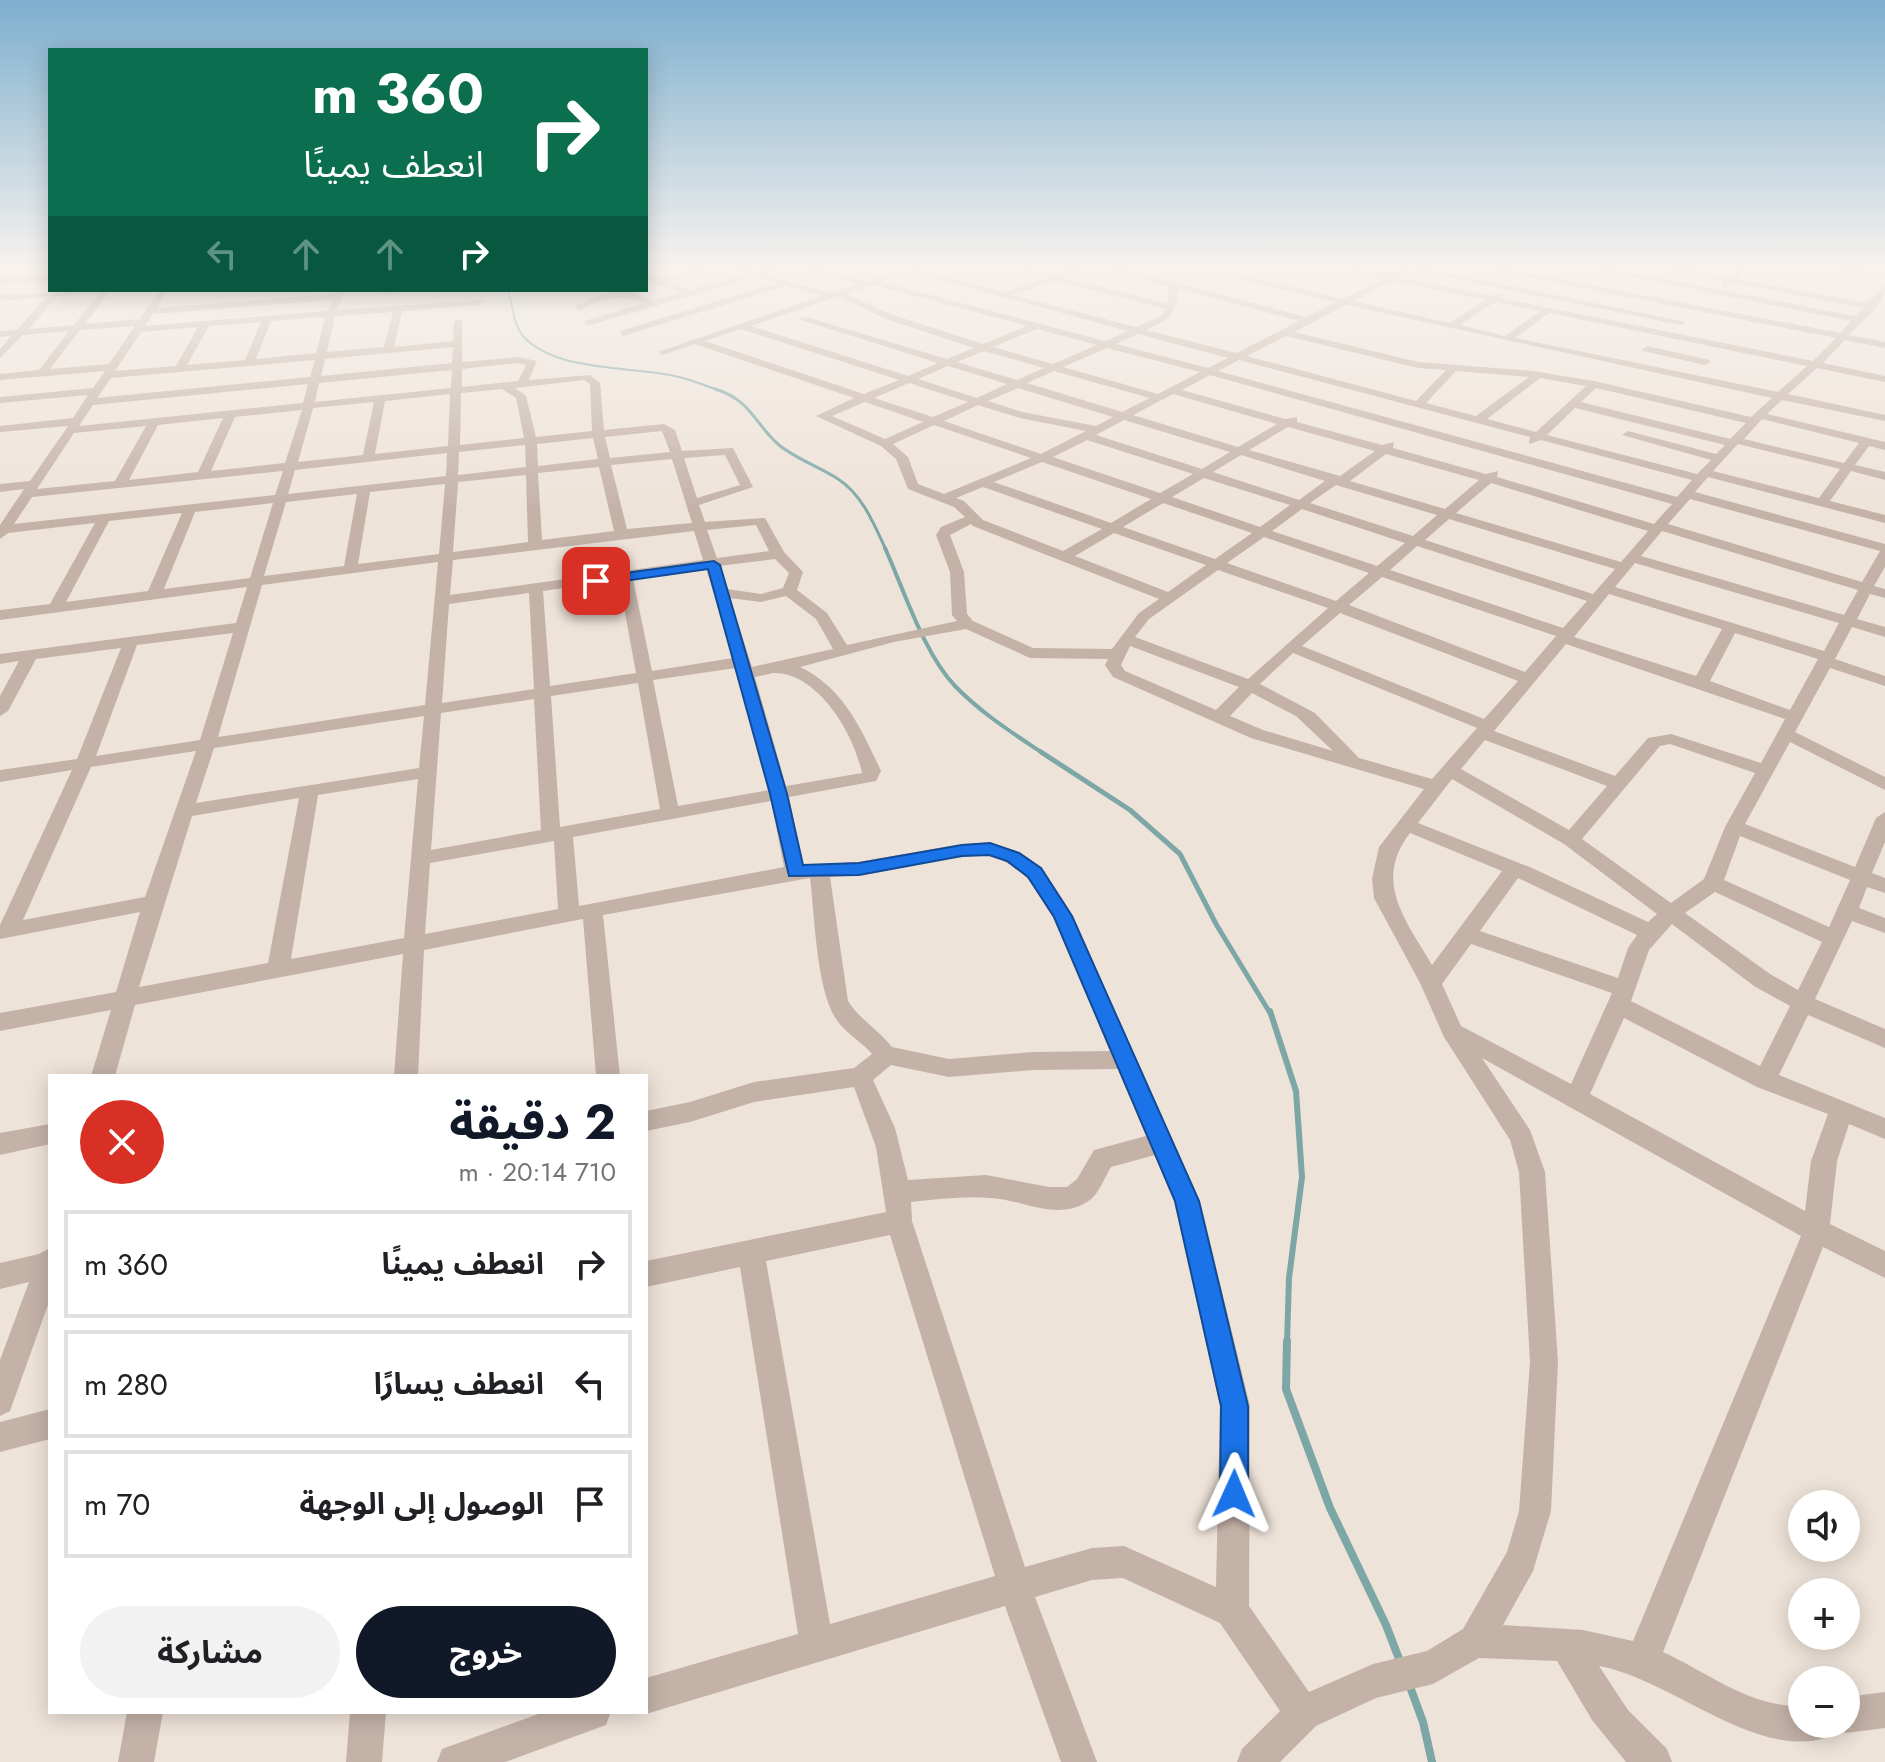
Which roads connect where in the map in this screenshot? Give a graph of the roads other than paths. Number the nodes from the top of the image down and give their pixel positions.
1 (64, 346) edge
2 (127, 346) edge
3 (193, 346) edge
4 (256, 346) edge
5 (323, 346) edge
6 (389, 346) edge
7 (431, 346) edge
8 (457, 346) edge
9 (680, 346) edge
10 (711, 346) edge
11 (804, 346) edge
12 (908, 346) edge
13 (1104, 346) edge
14 (1111, 346) edge
15 (1199, 346) edge
16 (1256, 346) edge
17 (1341, 346) edge
18 (1544, 346) edge
19 (1576, 346) edge
20 (1651, 346) edge
21 (1722, 346) edge
22 (1723, 346) edge
23 (1834, 346) edge
24 (1849, 346) edge
25 (986, 347) joint
26 (1344, 347) junction
27 (1647, 349) junction
28 (388, 350) junction
29 (851, 351) dead end
30 (1569, 351) junction
31 (663, 352) dead end
32 (1332, 353) dead end
33 (1872, 355) dead end
34 (321, 356) junction
35 (838, 356) junction
36 (1238, 356) junction
37 (1557, 359) dead end
38 (249, 362) junction
39 (949, 362) junction
40 (1705, 362) junction
41 (457, 366) junction
42 (1058, 366) junction
43 (1310, 366) dead end
44 (1815, 366) junction
45 (180, 368) junction
46 (1452, 370) junction
47 (110, 371) junction
48 (1298, 372) junction
49 (1539, 372) junction
50 (42, 373) junction
51 (792, 373) junction
52 (1207, 373) junction
53 (1609, 376) junction
54 (0, 377) edge
55 (1688, 377) junction
56 (907, 379) junction
57 (1885, 379) edge
58 (314, 380) junction
59 (1355, 382) junction
60 (1020, 383) junction
61 (524, 385) junction
62 (506, 387) junction
63 (1170, 390) junction
64 (454, 392) junction
65 (94, 396) junction
66 (1778, 396) junction
67 (864, 397) junction
68 (1158, 397) junction
69 (0, 400) edge
70 (380, 400) junction
71 (979, 401) junction
72 (1420, 403) junction
73 (1574, 404) junction
74 (308, 407) junction
75 (1440, 410) junction
76 (1305, 412) junction
77 (1858, 412) junction
78 (230, 414) junction
79 (1123, 415) junction
80 (1884, 416) edge
81 (1756, 418) junction
82 (1478, 420) junction
83 (935, 421) junction
84 (1644, 421) junction
85 (154, 422) junction
86 (75, 425) junction
87 (1160, 427) junction
88 (1412, 427) junction
89 (0, 429) edge
90 (1089, 432) junction
91 (598, 433) junction
92 (1148, 434) dead end
93 (1839, 434) junction
94 (1540, 435) junction
95 (1628, 435) junction
96 (531, 441) junction
97 (1866, 441) junction
98 (885, 443) junction
99 (1885, 446) edge
100 (453, 449) junction
101 (1383, 450) junction
102 (1239, 452) junction
103 (1606, 453) junction
104 (676, 455) junction
105 (1044, 457) junction
106 (1516, 457) junction
107 (368, 458) junction
108 (605, 463) junction
109 (289, 466) junction
110 (1846, 468) junction
111 (1709, 470) junction
112 (533, 472) junction
113 (1204, 474) junction
114 (203, 475) junction
115 (1885, 476) edge
116 (1487, 479) junction
117 (1339, 480) junction
118 (1545, 480) junction
119 (452, 481) junction
120 (984, 483) junction
121 (120, 484) junction
122 (0, 488) edge
123 (32, 489) junction
124 (364, 490) junction
125 (945, 498) junction
126 (1160, 499) junction
127 (279, 500) junction
128 (693, 503) junction
129 (1822, 503) junction
130 (1301, 505) junction
131 (189, 511) junction
132 (1449, 514) junction
133 (972, 519) junction
134 (1885, 519) edge
135 (103, 520) junction
136 (700, 525) junction
137 (1112, 528) junction
138 (1659, 528) junction
139 (2, 532) edge
140 (621, 534) junction
141 (1262, 534) junction
142 (1417, 542) junction
143 (535, 545) junction
144 (1885, 551) edge
145 (778, 554) junction
146 (446, 557) junction
147 (1064, 557) junction
148 (1629, 563) junction
149 (714, 565) junction
150 (1216, 565) junction
151 (350, 570) junction
152 (1381, 572) junction
153 (626, 577) junction
154 (1768, 578) junction
155 (256, 582) junction
156 (536, 589) junction
157 (1866, 589) junction
158 (789, 591) junction
159 (722, 593) junction
160 (1602, 594) junction
161 (1885, 594) edge
162 (154, 595) junction
163 (1170, 598) junction
164 (442, 601) junction
165 (56, 607) junction
166 (1339, 607) junction
167 (0, 615) edge
168 (1849, 621) junction
169 (968, 624) junction
170 (1731, 626) junction
171 (242, 627) junction
172 (1885, 632) edge
173 (1566, 637) junction
174 (1125, 639) junction
175 (131, 642) junction
176 (1291, 647) junction
177 (842, 651) junction
178 (1115, 654) junction
179 (30, 655) junction
180 (0, 659) edge
181 (1826, 659) junction
182 (744, 667) junction
183 (778, 668) junction
184 (644, 676) junction
185 (1530, 680) junction
186 (1885, 681) edge
187 (1701, 683) junction
188 (1249, 686) junction
189 (542, 692) junction
190 (433, 709) junction
191 (0, 711) edge
192 (1218, 718) junction
193 (1790, 725) junction
194 (1486, 730) junction
195 (207, 744) junction
196 (85, 761) junction
197 (1355, 762) junction
198 (1765, 770) junction
199 (429, 772) junction
200 (0, 776) edge
201 (1443, 778) junction
202 (1618, 784) junction
203 (1885, 784) edge
204 (310, 791) junction
205 (779, 794) junction
206 (183, 811) junction
207 (670, 813) junction
208 (1885, 818) edge
209 (1406, 825) junction
210 (1734, 827) junction
211 (557, 834) junction
212 (1571, 840) junction
213 (421, 858) junction
214 (1514, 869) junction
215 (807, 872) junction
216 (1861, 876) junction
217 (1713, 883) junction
218 (1885, 886) edge
219 (153, 902) junction
220 (1847, 911) junction
221 (580, 912) junction
222 (1670, 914) junction
223 (1885, 926) edge
224 (4, 932) edge
225 (1650, 932) junction
226 (1468, 935) junction
227 (1833, 938) junction
228 (414, 943) junction
229 (278, 970) junction
230 (1431, 983) junction
231 (1621, 996) junction
232 (124, 998) junction
233 (1802, 1003) junction
234 (0, 1022) edge
235 (1452, 1031) junction
236 (1885, 1039) edge
237 (886, 1056) junction
238 (1125, 1060) junction
239 (104, 1074) edge
240 (406, 1074) edge
241 (608, 1074) edge
242 (860, 1077) junction
243 (1765, 1080) junction
244 (1577, 1096) junction
245 (1842, 1109) junction
246 (648, 1121) edge
247 (1885, 1129) edge
248 (48, 1134) edge
249 (1162, 1143) junction
250 (0, 1144) edge
251 (899, 1206) junction
252 (1816, 1232) junction
253 (751, 1253) junction
254 (48, 1264) edge
255 (1885, 1265) edge
256 (48, 1269) edge
257 (648, 1274) edge
258 (0, 1276) edge
259 (0, 1401) edge
260 (48, 1425) edge
261 (0, 1437) edge
262 (1015, 1588) junction
263 (1232, 1611) junction
264 (1475, 1641) junction
265 (817, 1645) junction
266 (1567, 1645) junction
267 (1642, 1661) junction
268 (648, 1695) edge
269 (1885, 1710) edge
270 (1303, 1713) junction
271 (1860, 1713) edge
272 (145, 1714) edge
273 (368, 1714) edge
274 (587, 1714) edge
275 (1788, 1722) edge
276 (136, 1762) edge
277 (364, 1762) edge
278 (455, 1762) edge
279 (1079, 1762) edge
280 (1255, 1762) edge
281 (1654, 1762) edge

1 - 50 street
2 - 47 street
3 - 45 street
4 - 38 street
5 - 34 street
6 - 28 street
7 - 28 street
8 - 41 street
9 - 31 street
10 - 51 street
11 - 35 street
12 - 39 street
13 - 42 street
14 - 52 street
15 - 36 street
16 - 36 street
17 - 26 street
18 - 30 street
19 - 30 street
20 - 27 street
21 - 40 street
22 - 44 street
23 - 44 street
24 - 33 street
25 - 39 street
25 - 42 street
26 - 32 street
26 - 46 street
27 - 40 street
27 - 53 street
28 - 34 street
29 - 35 street
30 - 37 street
30 - 53 street
34 - 38 street
34 - 58 street
35 - 51 street
35 - 56 street
36 - 48 street
36 - 52 street
38 - 45 street
39 - 56 street
39 - 60 street
40 - 55 street
41 - 58 street
41 - 61 street
41 - 64 street
42 - 60 street
42 - 68 street
43 - 48 street
44 - 57 street
44 - 66 street
45 - 47 street
46 - 49 street
46 - 72 street
47 - 50 street
47 - 65 street
48 - 59 street
49 - 53 street
49 - 82 street
50 - 54 street
51 - 67 street
52 - 63 street
52 - 76 street
53 - 55 street
53 - 73 street
53 - 81 street
55 - 66 street
56 - 67 street
56 - 71 street
58 - 65 street
58 - 74 street
59 - 72 street
59 - 76 street
60 - 71 street
60 - 79 street
61 - 62 street
61 - 91 street
62 - 64 street
62 - 96 street
63 - 68 street
63 - 76 street
64 - 70 street
64 - 100 street
65 - 69 street
65 - 86 street
66 - 77 street
66 - 81 street
67 - 83 street
67 - 98 street
68 - 79 street
70 - 74 street
70 - 107 street
71 - 83 street
71 - 90 street
72 - 75 street
73 - 84 street
73 - 94 street
74 - 78 street
74 - 109 street
75 - 82 street
75 - 88 street
76 - 88 street
76 - 101 street
76 - 102 street
77 - 80 street
77 - 93 street
78 - 85 street
78 - 114 street
79 - 87 street
79 - 90 street
81 - 93 street
81 - 111 street
82 - 94 street
83 - 98 street
83 - 105 street
84 - 95 street
84 - 111 street
85 - 86 street
85 - 121 street
86 - 89 street
86 - 123 street
87 - 92 street
87 - 102 street
88 - 101 street
88 - 106 street
90 - 105 street
90 - 113 street
91 - 96 street
91 - 104 street
91 - 108 street
93 - 97 street
94 - 103 street
94 - 106 street
95 - 103 street
95 - 111 street
96 - 100 street
96 - 112 street
97 - 99 street
97 - 110 street
98 - 125 street
100 - 107 street
100 - 119 street
101 - 116 street
101 - 117 street
102 - 113 street
102 - 117 street
103 - 111 street
104 - 108 street
104 - 128 street
104 - 128 street
105 - 120 street
105 - 126 street
106 - 116 street
106 - 118 street
107 - 109 street
108 - 112 street
108 - 140 street
109 - 114 street
109 - 127 street
110 - 111 street
110 - 115 street
110 - 129 street
111 - 118 street
111 - 129 street
111 - 138 street
111 - 144 street
112 - 119 street
112 - 143 street
113 - 126 street
113 - 130 street
114 - 121 street
116 - 118 street
116 - 132 street
117 - 130 street
117 - 132 street
118 - 138 street
119 - 124 street
119 - 146 street
120 - 125 street
120 - 137 street
121 - 123 street
122 - 123 street
123 - 139 street
124 - 127 street
124 - 151 street
125 - 133 street
126 - 137 street
126 - 141 street
127 - 131 street
127 - 155 street
128 - 136 street
129 - 134 street
130 - 141 street
130 - 142 street
131 - 135 street
131 - 162 street
132 - 142 street
132 - 148 street
133 - 147 street
133 - 169 street
135 - 139 street
135 - 165 street
136 - 140 street
136 - 145 street
136 - 149 street
137 - 147 street
137 - 150 street
138 - 148 street
138 - 154 street
140 - 143 street
141 - 150 street
141 - 152 street
142 - 152 street
142 - 160 street
143 - 146 street
144 - 157 street
145 - 149 street
145 - 158 street
146 - 151 street
146 - 164 street
147 - 163 street
148 - 154 street
148 - 160 street
149 - 153 street
149 - 159 street
150 - 163 street
150 - 166 street
151 - 155 street
152 - 166 street
152 - 173 street
153 - 156 street
153 - 184 street
154 - 157 street
154 - 168 street
155 - 162 street
155 - 171 street
156 - 164 street
156 - 189 street
157 - 161 street
157 - 168 street
158 - 159 street
158 - 177 street
159 - 182 street
160 - 170 street
160 - 173 street
162 - 165 street
163 - 174 street
164 - 190 street
165 - 167 street
166 - 176 street
166 - 185 street
168 - 172 street
168 - 181 street
169 - 177 street
169 - 178 street
170 - 181 street
170 - 187 street
171 - 175 street
171 - 195 street
173 - 185 street
173 - 187 street
174 - 178 street
174 - 188 street
175 - 179 street
175 - 196 street
176 - 188 street
176 - 194 street
177 - 183 street
178 - 192 street
179 - 180 street
179 - 191 street
181 - 186 street
181 - 193 street
182 - 183 street
182 - 184 street
182 - 205 street
183 - 205 street
184 - 189 street
184 - 207 street
185 - 194 street
187 - 193 street
188 - 192 street
188 - 197 street
189 - 190 street
189 - 211 street
190 - 195 street
190 - 199 street
192 - 197 street
193 - 198 street
193 - 203 street
194 - 201 street
194 - 202 street
195 - 196 street
195 - 206 street
196 - 200 street
196 - 224 street
197 - 201 street
198 - 202 street
198 - 210 street
199 - 204 street
199 - 213 street
201 - 209 street
201 - 212 street
202 - 212 street
204 - 206 street
204 - 229 street
205 - 207 street
205 - 215 street
206 - 219 street
207 - 211 street
208 - 216 street
209 - 214 street
209 - 230 street
210 - 216 street
210 - 217 street
211 - 213 street
211 - 221 street
212 - 222 street
213 - 228 street
214 - 225 street
214 - 226 street
215 - 221 street
215 - 237 street
215 - 238 street
216 - 218 street
216 - 220 street
217 - 222 street
217 - 227 street
219 - 224 street
219 - 232 street
220 - 223 street
220 - 227 street
221 - 228 street
221 - 241 street
222 - 225 street
222 - 233 street
225 - 231 street
226 - 230 street
226 - 231 street
227 - 233 street
228 - 229 street
228 - 240 street
229 - 232 street
230 - 235 street
231 - 243 street
231 - 244 street
232 - 234 street
232 - 239 street
233 - 236 street
233 - 243 street
235 - 244 street
235 - 264 street
237 - 238 street
237 - 242 street
238 - 249 street
242 - 246 street
242 - 251 street
243 - 245 street
244 - 252 street
245 - 247 street
245 - 252 street
248 - 250 street
249 - 251 street
249 - 263 street
251 - 253 street
251 - 262 street
252 - 255 street
252 - 267 street
253 - 257 street
253 - 265 street
254 - 258 street
256 - 259 street
260 - 261 street
262 - 263 street
262 - 265 street
262 - 279 street
263 - 270 street
264 - 266 street
264 - 270 street
265 - 268 street
266 - 267 street
266 - 281 street
267 - 275 street
269 - 271 street
270 - 280 street
272 - 276 street
273 - 277 street
274 - 278 street

